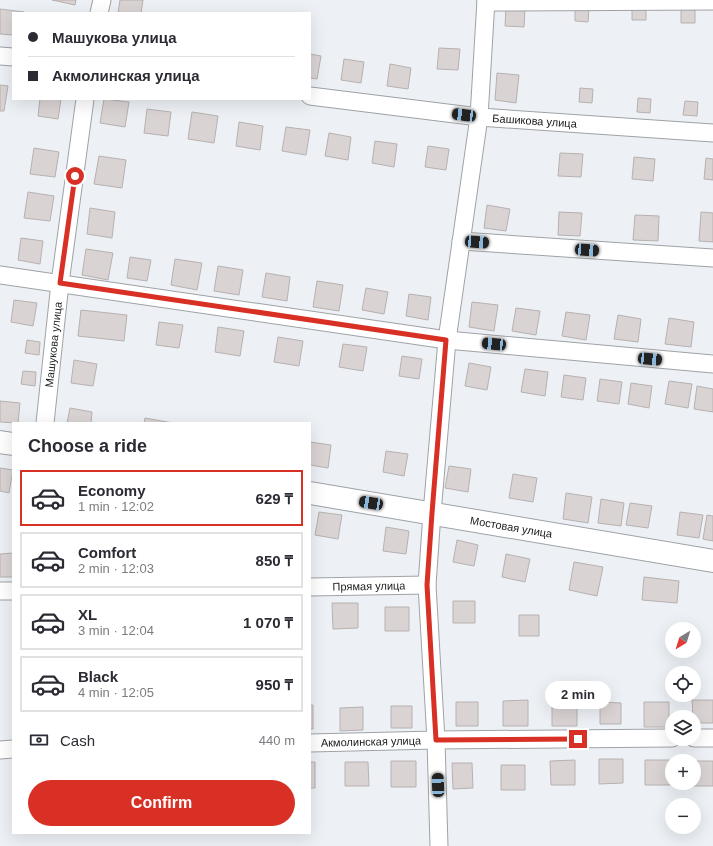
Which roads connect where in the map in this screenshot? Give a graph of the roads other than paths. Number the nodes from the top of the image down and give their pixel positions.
1 (102, 0) edge
2 (486, 1) edge
3 (713, 1) edge
4 (99, 12) edge
5 (0, 56) edge
6 (12, 57) edge
7 (311, 96) edge
8 (85, 100) edge
9 (479, 117) junction
10 (713, 133) edge
11 (461, 241) junction
12 (713, 258) edge
13 (0, 275) edge
14 (60, 283) junction
15 (446, 340) junction
16 (713, 364) edge
17 (45, 422) edge
18 (0, 442) edge
19 (12, 444) edge
20 (311, 493) edge
21 (432, 513) junction
22 (713, 561) edge
23 (427, 585) junction
24 (311, 587) edge
25 (0, 591) edge
26 (12, 591) edge
27 (665, 738) edge
28 (701, 738) edge
29 (713, 738) edge
30 (436, 740) junction
31 (311, 743) edge
32 (12, 749) edge
33 (0, 750) edge
34 (439, 846) edge

1 - 4 street
2 - 3 street
2 - 9 street
5 - 6 street
7 - 9 street, Башикова улица
8 - 14 street, Машукова улица
9 - 10 street, Башикова улица
9 - 11 street
11 - 12 street
11 - 15 street
13 - 14 street
14 - 15 street
14 - 17 street, Машукова улица
15 - 16 street
15 - 21 street
18 - 19 street
20 - 21 street, Мостовая улица
21 - 22 street, Мостовая улица
21 - 23 street
23 - 24 street, Прямая улица
23 - 30 street
25 - 26 street
27 - 30 street, Акмолинская улица
28 - 29 street
30 - 31 street, Акмолинская улица
30 - 34 street
32 - 33 street

